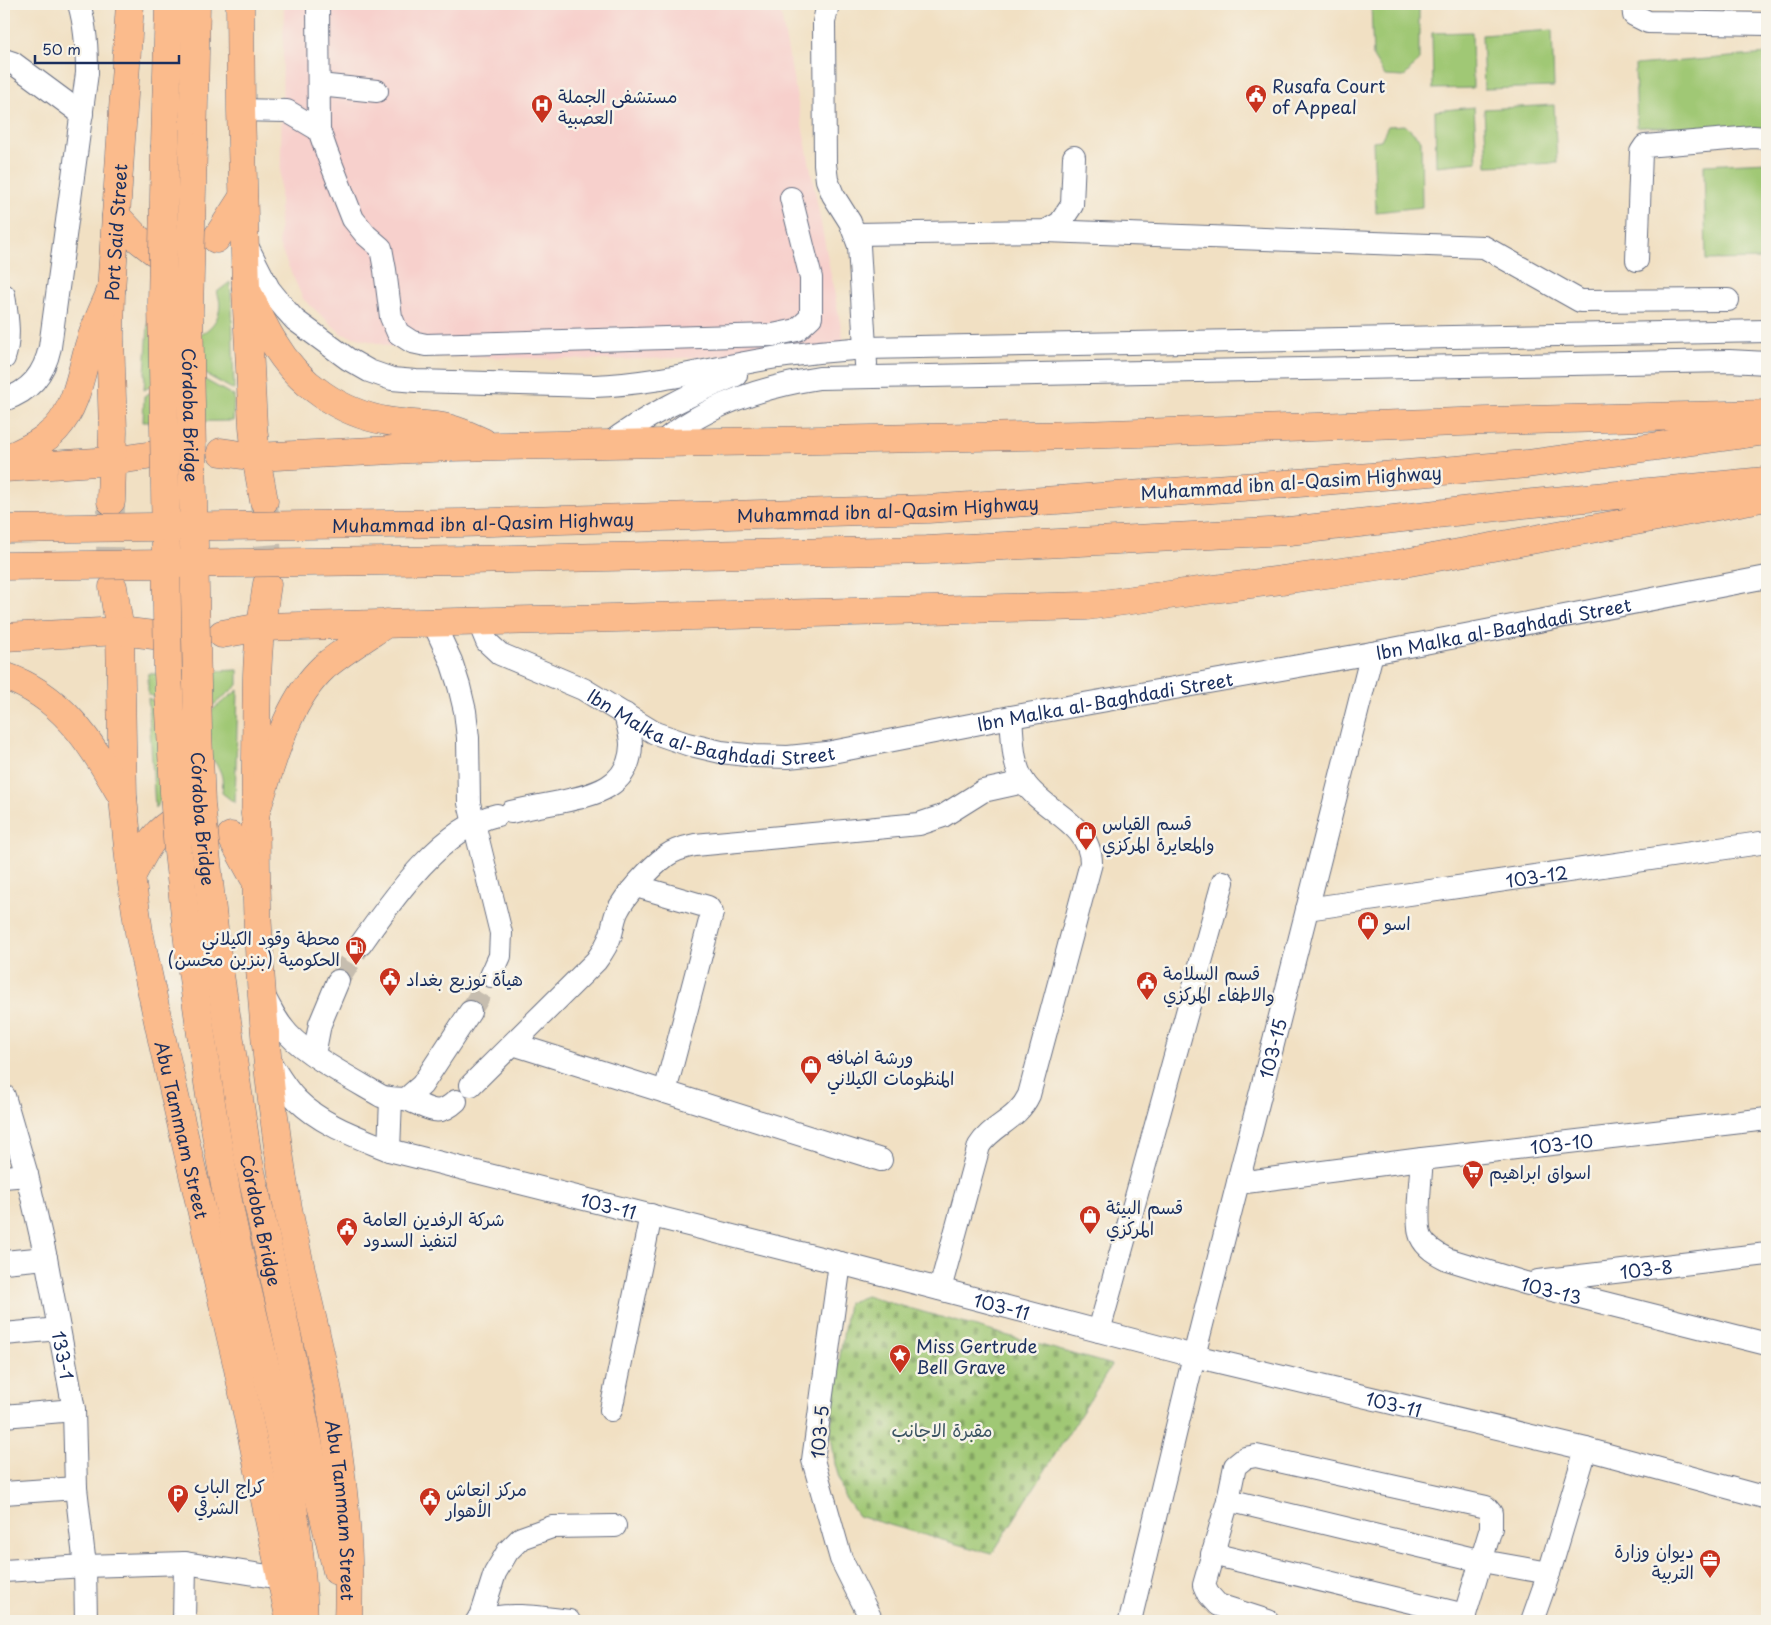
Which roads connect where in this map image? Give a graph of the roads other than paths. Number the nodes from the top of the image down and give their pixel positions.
1 (79, 4) edge
2 (130, 4) edge
3 (169, 4) edge
4 (196, 4) edge
5 (240, 4) edge
6 (318, 4) edge
7 (828, 4) edge
8 (1633, 4) edge
9 (1767, 24) edge
10 (4, 60) edge
11 (319, 85) junction
12 (377, 92) dead end
13 (241, 110) junction
14 (82, 114) junction
15 (319, 130) junction
16 (1767, 138) edge
17 (1074, 157) dead end
18 (243, 197) junction
19 (791, 198) dead end
20 (116, 216) junction
21 (1046, 231) junction
22 (856, 234) junction
23 (243, 238) junction
24 (216, 239) dead end
25 (156, 252) dead end
26 (1637, 260) dead end
27 (246, 289) junction
28 (111, 291) junction
29 (4, 295) edge
30 (1728, 300) dead end
31 (1767, 331) edge
32 (865, 348) junction
33 (4, 358) edge
34 (776, 358) junction
35 (1767, 363) edge
36 (868, 377) junction
37 (4, 400) edge
38 (1767, 414) edge
39 (1767, 431) edge
40 (661, 444) junction
41 (607, 445) junction
42 (494, 447) junction
43 (221, 452) dead end
44 (160, 454) dead end
45 (256, 457) junction
46 (4, 460) edge
47 (112, 461) junction
48 (4, 468) edge
49 (1767, 481) edge
50 (1767, 497) edge
51 (264, 500) tunnel mouth
52 (111, 501) tunnel mouth
53 (4, 529) edge
54 (4, 566) edge
55 (1767, 577) edge
56 (266, 584) tunnel mouth
57 (113, 587) tunnel mouth
58 (478, 620) junction
59 (433, 622) junction
60 (387, 623) junction
61 (260, 627) junction
62 (120, 631) junction
63 (222, 634) dead end
64 (162, 636) dead end
65 (4, 637) edge
66 (1372, 653) junction
67 (4, 676) edge
68 (625, 714) junction
69 (1011, 717) junction
70 (1024, 782) junction
71 (123, 798) junction
72 (254, 814) junction
73 (473, 822) junction
74 (169, 824) dead end
75 (231, 836) dead end
76 (1767, 842) edge
77 (131, 878) junction
78 (256, 882) junction
79 (1223, 882) dead end
80 (636, 886) junction
81 (1307, 909) junction
82 (361, 944) tunnel mouth
83 (202, 950) junction
84 (491, 976) tunnel mouth
85 (338, 981) tunnel mouth
86 (260, 989) junction
87 (470, 1012) tunnel mouth
88 (513, 1044) junction
89 (314, 1055) junction
90 (266, 1056) junction
91 (665, 1092) junction
92 (4, 1096) edge
93 (398, 1099) junction
94 (1767, 1119) edge
95 (390, 1150) junction
96 (1422, 1159) junction
97 (881, 1160) dead end
98 (27, 1175) junction
99 (4, 1177) edge
100 (1238, 1183) junction
101 (651, 1215) junction
102 (1767, 1254) edge
103 (46, 1258) junction
104 (4, 1262) edge
105 (840, 1263) junction
106 (1525, 1283) junction
107 (940, 1289) junction
108 (59, 1329) junction
109 (1098, 1331) junction
110 (4, 1334) edge
111 (1767, 1344) edge
112 (1194, 1356) junction
113 (74, 1410) junction
114 (611, 1410) dead end
115 (4, 1416) edge
116 (1586, 1450) junction
117 (76, 1488) junction
118 (4, 1493) edge
119 (1767, 1498) edge
120 (1228, 1500) junction
121 (615, 1526) dead end
122 (1212, 1554) junction
123 (1482, 1561) junction
124 (185, 1563) junction
125 (85, 1566) junction
126 (4, 1571) edge
127 (1549, 1573) junction
128 (281, 1578) junction
129 (1464, 1618) edge
130 (86, 1621) edge
131 (184, 1621) edge
132 (290, 1621) edge
133 (304, 1621) edge
134 (347, 1621) edge
135 (479, 1621) edge
136 (569, 1621) edge
137 (872, 1621) edge
138 (1130, 1621) edge
139 (1268, 1621) edge
140 (1532, 1621) edge

1 - 14 street
2 - 20 main road, Port Said Street
3 - 83 main road, Córdoba Bridge, bridge
4 - 83 main road, Córdoba Bridge, bridge
5 - 13 main road
6 - 11 street
7 - 22 street
8 - 9 street
10 - 14 street
11 - 12 street
11 - 15 street
13 - 15 street
13 - 18 main road
14 - 37 street
15 - 19 street
16 - 26 street
17 - 21 street
18 - 23 main road
18 - 24 main road
20 - 25 main road
20 - 28 main road, Port Said Street
21 - 22 street
21 - 30 street
22 - 32 street
23 - 27 main road
23 - 34 street
27 - 42 main road
27 - 45 main road
28 - 46 main road
28 - 47 main road, Port Said Street
29 - 33 street
31 - 32 street
32 - 34 street
32 - 36 street
34 - 41 street
35 - 36 street
36 - 40 street
38 - 40 main road
39 - 53 main road, Muhammad ibn al-Qasim Highway, bridge
40 - 41 main road
41 - 42 main road
42 - 45 main road
43 - 45 main road
44 - 47 main road
45 - 51 main road
47 - 48 main road
47 - 52 main road, Port Said Street
49 - 54 main road, bridge
50 - 58 main road
55 - 66 street, Ibn Malka al-Baghdadi Street
56 - 61 main road, Abu Tammam Street
57 - 62 main road, Abu Tammam Street
58 - 59 main road
58 - 68 street, Ibn Malka al-Baghdadi Street
59 - 60 main road
59 - 73 street
60 - 61 main road
60 - 72 main road
61 - 63 main road
61 - 72 main road, Abu Tammam Street
62 - 64 main road
62 - 65 main road
62 - 71 main road, Abu Tammam Street
66 - 69 street, Ibn Malka al-Baghdadi Street
66 - 81 street, 103-15
67 - 71 main road
68 - 69 street, Ibn Malka al-Baghdadi Street
68 - 73 street
69 - 70 street
70 - 80 street
70 - 107 street
71 - 77 main road, Abu Tammam Street
72 - 78 main road, Abu Tammam Street
73 - 82 street
73 - 84 street
74 - 77 main road
75 - 78 main road
76 - 81 street, 103-12
77 - 128 main road, Abu Tammam Street
78 - 86 main road, Abu Tammam Street
79 - 109 street
80 - 88 street
80 - 91 street
81 - 100 street, 103-15
83 - 133 main road, Córdoba Bridge
83 - 134 main road, Córdoba Bridge
85 - 89 street
86 - 89 street
86 - 90 main road, Abu Tammam Street
87 - 93 street
88 - 91 street
88 - 93 street
89 - 93 street
90 - 95 street, 103-11
90 - 134 main road, Abu Tammam Street
91 - 97 street
92 - 98 street, 133-1
93 - 95 street
94 - 96 street, 103-10
95 - 101 street, 103-11
96 - 100 street, 103-10
96 - 106 street, 103-13
98 - 99 street
98 - 103 street, 133-1
100 - 112 street, 103-15
101 - 105 street, 103-11
101 - 114 street
102 - 106 street, 103-8
103 - 104 street
103 - 108 street, 133-1
105 - 107 street, 103-11
105 - 137 street, 103-5
106 - 111 street, 103-13
107 - 109 street, 103-11
108 - 110 street
108 - 113 street, 133-1
109 - 112 street, 103-11
112 - 116 street, 103-11
112 - 138 street, 103-15
113 - 115 street
113 - 117 street, 133-1
116 - 119 street, 103-11
116 - 127 street
117 - 118 street
117 - 125 street, 133-1
120 - 122 street
120 - 123 street
120 - 123 street
121 - 135 street
122 - 129 street
122 - 139 street
123 - 127 street
123 - 129 street
124 - 125 street
124 - 128 street
124 - 131 street
125 - 126 street
125 - 130 street, 133-1
127 - 140 street
128 - 132 main road, Abu Tammam Street
135 - 136 street

